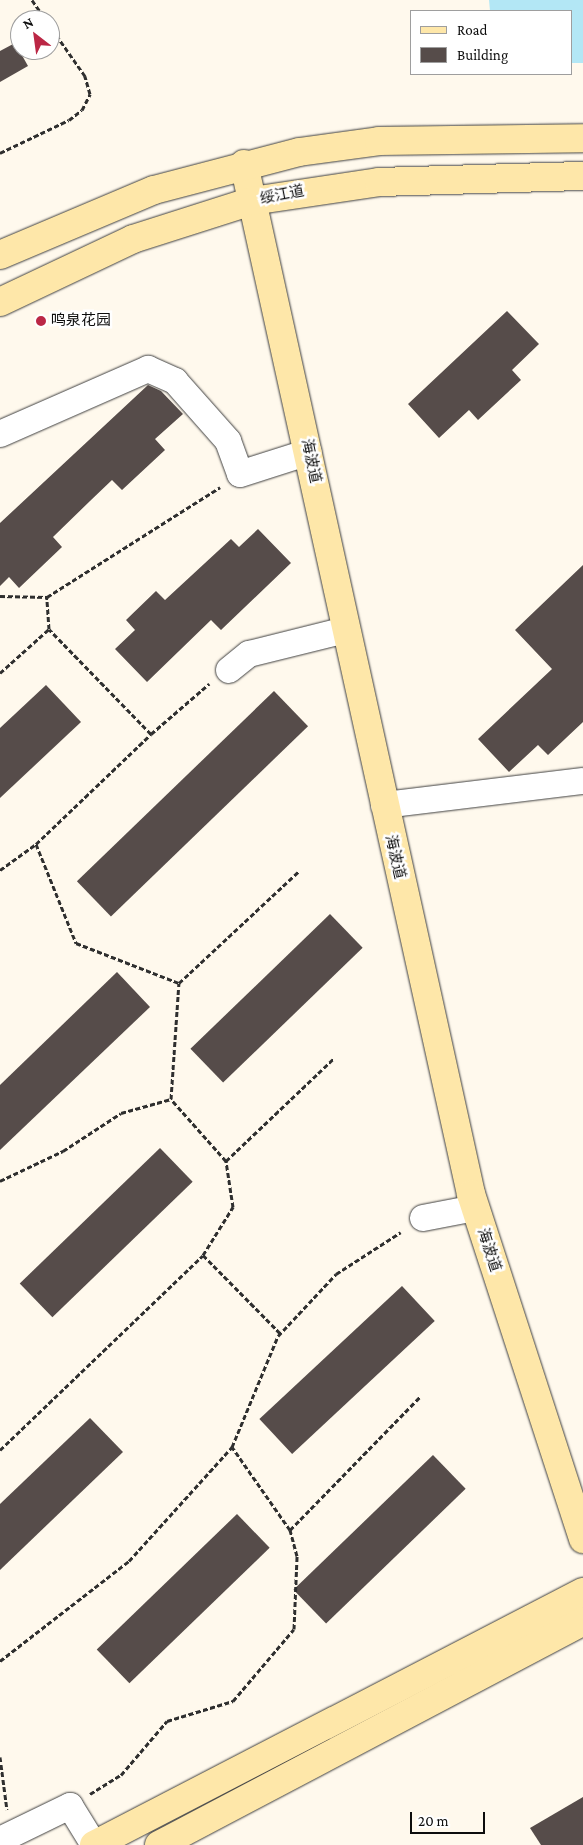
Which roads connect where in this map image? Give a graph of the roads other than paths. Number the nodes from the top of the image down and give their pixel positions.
1 (583, 138) edge
2 (244, 164) junction
3 (583, 176) edge
4 (252, 201) junction
5 (0, 256) edge
6 (0, 302) edge
7 (0, 434) edge
8 (309, 452) junction
9 (346, 630) junction
10 (219, 677) road end
11 (583, 780) edge
12 (384, 805) junction
13 (475, 1208) junction
14 (423, 1218) road end
15 (583, 1539) edge
16 (583, 1592) edge
17 (583, 1621) edge
18 (4, 1829) edge
19 (94, 1845) edge
20 (159, 1845) edge

1 - 2 street
2 - 4 street, 海波道
2 - 5 street
3 - 4 street, 绥江道
4 - 6 street, 绥江道
4 - 8 street, 海波道
7 - 8 street
8 - 9 street, 海波道
9 - 10 street
9 - 12 street, 海波道
11 - 12 street
12 - 13 street, 海波道
13 - 14 street
13 - 15 street, 海波道
16 - 19 street
17 - 20 street
18 - 19 street

